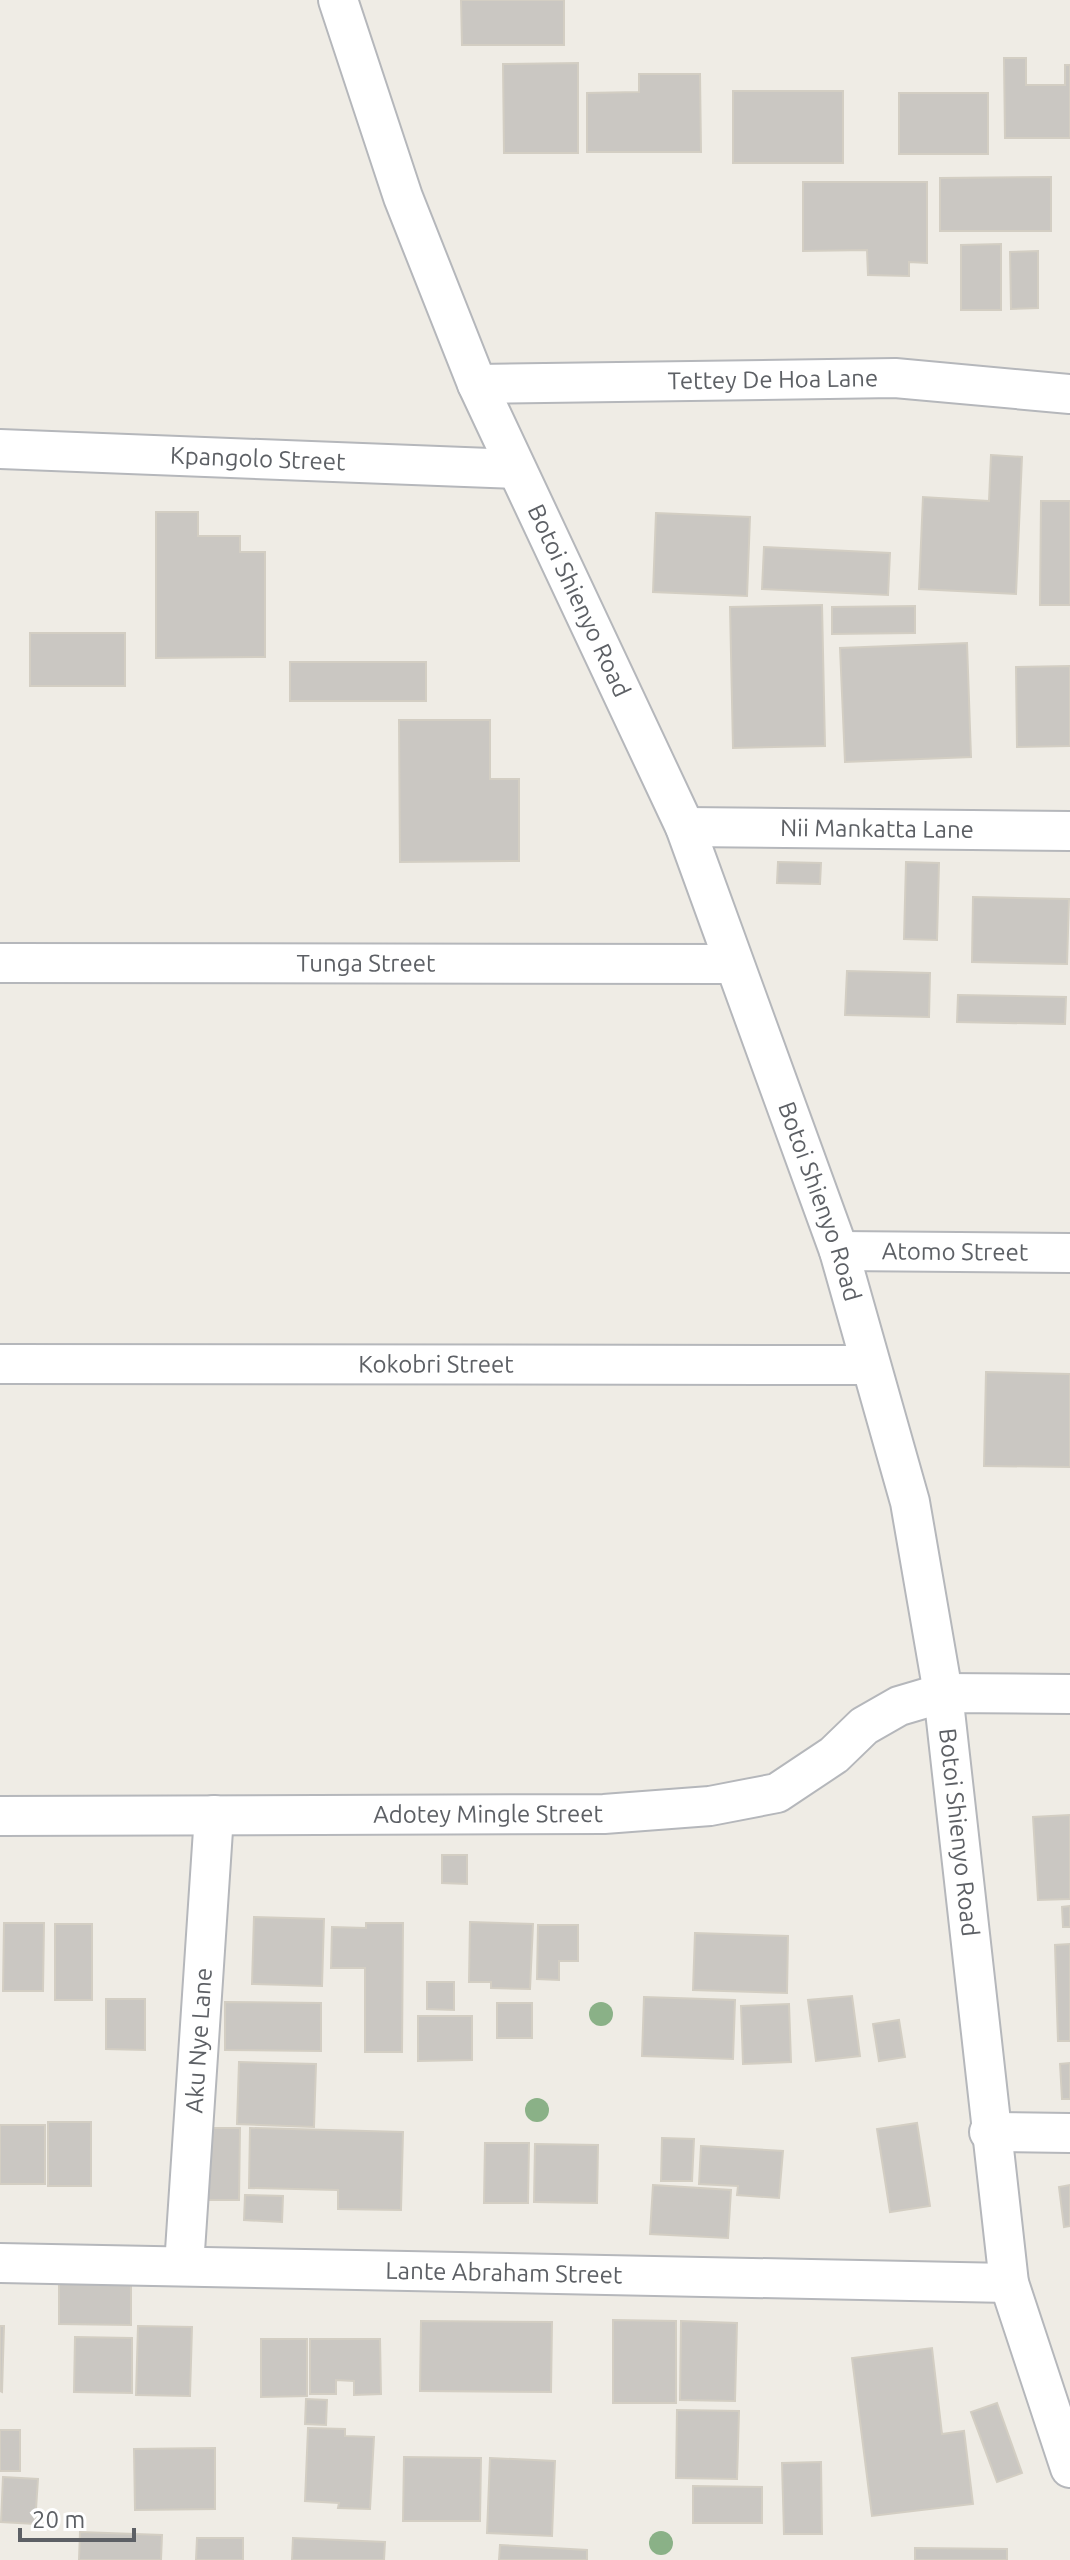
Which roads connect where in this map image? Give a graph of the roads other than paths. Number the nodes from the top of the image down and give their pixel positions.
1 (338, 0) edge
2 (477, 384) junction
3 (1070, 394) edge
4 (0, 449) edge
5 (515, 469) junction
6 (685, 827) junction
7 (1070, 831) edge
8 (0, 963) edge
9 (732, 964) junction
10 (839, 1251) junction
11 (1070, 1253) edge
12 (0, 1364) edge
13 (870, 1365) junction
14 (943, 1693) junction
15 (1070, 1694) edge
16 (214, 1815) junction
17 (0, 1816) edge
18 (989, 2132) junction
19 (1070, 2133) edge
20 (0, 2263) edge
21 (184, 2266) junction
22 (1009, 2283) junction
23 (1070, 2468) edge

1 - 2 street, Botoi Shienyo Road
2 - 3 street, Tettey De Hoa Lane
2 - 5 street, Botoi Shienyo Road
4 - 5 street, Kpangolo Street
5 - 6 street, Botoi Shienyo Road
6 - 7 street, Nii Mankatta Lane
6 - 9 street, Botoi Shienyo Road
8 - 9 street, Tunga Street
9 - 10 street, Botoi Shienyo Road
10 - 11 street, Atomo Street
10 - 13 street, Botoi Shienyo Road
12 - 13 street, Kokobri Street
13 - 14 street, Botoi Shienyo Road
14 - 15 street, Adotey Mingle Street
14 - 16 street, Adotey Mingle Street
14 - 18 street, Botoi Shienyo Road
16 - 17 street, Adotey Mingle Street
16 - 21 street, Aku Nye Lane
18 - 19 street
18 - 22 street, Botoi Shienyo Road
20 - 21 street, Lante Abraham Street
21 - 22 street, Lante Abraham Street
22 - 23 street, Botoi Shienyo Road

